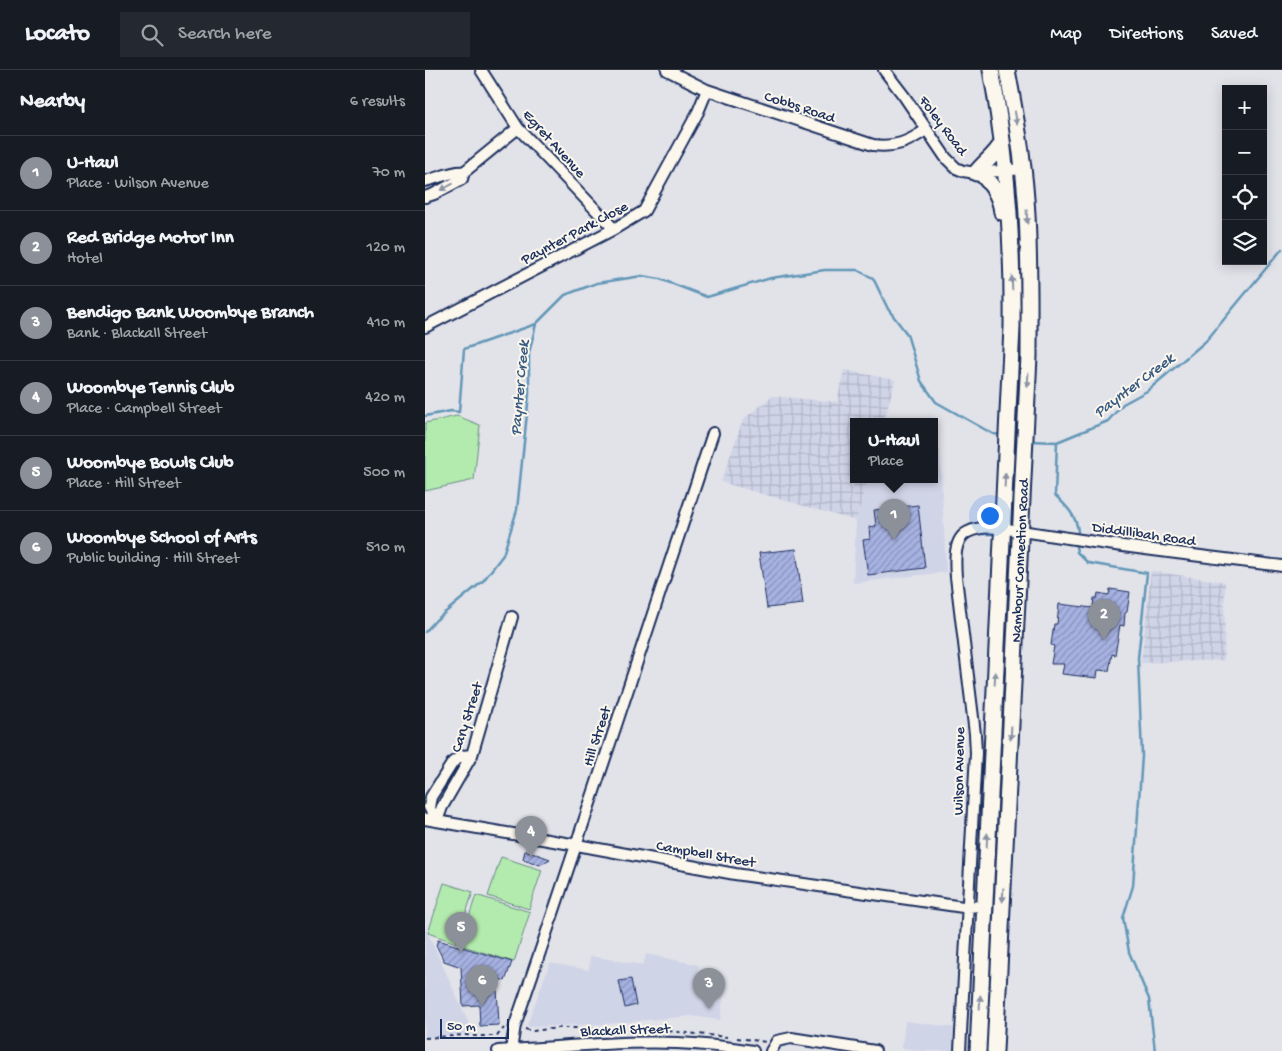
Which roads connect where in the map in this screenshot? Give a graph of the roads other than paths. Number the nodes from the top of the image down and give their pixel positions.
1 (481, 70) edge
2 (667, 70) edge
3 (884, 70) edge
4 (991, 70) edge
5 (1007, 70) edge
6 (707, 90) junction
7 (518, 128) junction
8 (926, 130) junction
9 (1002, 144) junction
10 (1023, 169) junction
11 (1005, 171) junction
12 (464, 172) junction
13 (978, 173) junction
14 (425, 181) edge
15 (425, 197) edge
16 (614, 229) junction
17 (1011, 262) junction
18 (425, 327) edge
19 (713, 433) dead end
20 (1003, 528) junction
21 (1021, 531) junction
22 (1282, 566) edge
23 (512, 617) dead end
24 (425, 819) edge
25 (437, 821) junction
26 (577, 845) junction
27 (984, 906) junction
28 (967, 907) junction
29 (678, 1047) edge
30 (994, 1048) edge
31 (511, 1050) edge
32 (498, 1051) edge
33 (753, 1051) edge
34 (771, 1051) edge
35 (875, 1051) edge
36 (960, 1051) edge
37 (978, 1051) edge

1 - 7 street, Egret Avenue
2 - 6 street, Cobbs Road
3 - 8 street, Foley Road
4 - 9 highway, Nambour Connection Road
5 -> 10 highway, Nambour Connection Road
6 - 8 street, Cobbs Road
6 - 16 street, Paynter Park Close
7 - 12 street
7 - 16 street, Egret Avenue
8 - 13 street, Foley Road
9 - 11 highway, Nambour Connection Road
9 - 13 highway
10 - 11 street, Foley Road
10 -> 21 highway, Nambour Connection Road
11 - 13 street, Foley Road
11 - 17 highway, Nambour Connection Road
12 - 14 street
12 -> 15 street
13 - 17 highway
16 - 18 street, Paynter Park Close
20 -> 17 highway, Nambour Connection Road
19 - 26 street, Hill Street
20 - 21 street, Diddillibah Road
27 -> 20 highway, Nambour Connection Road
20 - 28 street, Wilson Avenue
21 - 22 street, Diddillibah Road
21 -> 30 highway, Nambour Connection Road
23 - 25 street, Cary Street
24 - 25 street, Campbell Street
25 - 26 street, Campbell Street
26 - 28 street, Campbell Street
26 - 31 street, Hill Street
27 - 28 street, Campbell Street
37 -> 27 highway, Nambour Connection Road
28 - 36 street, Wilson Avenue
29 - 31 street, Blackall Street
29 - 33 street, Blackall Street
31 - 32 street, Blackall Street
34 - 35 street

